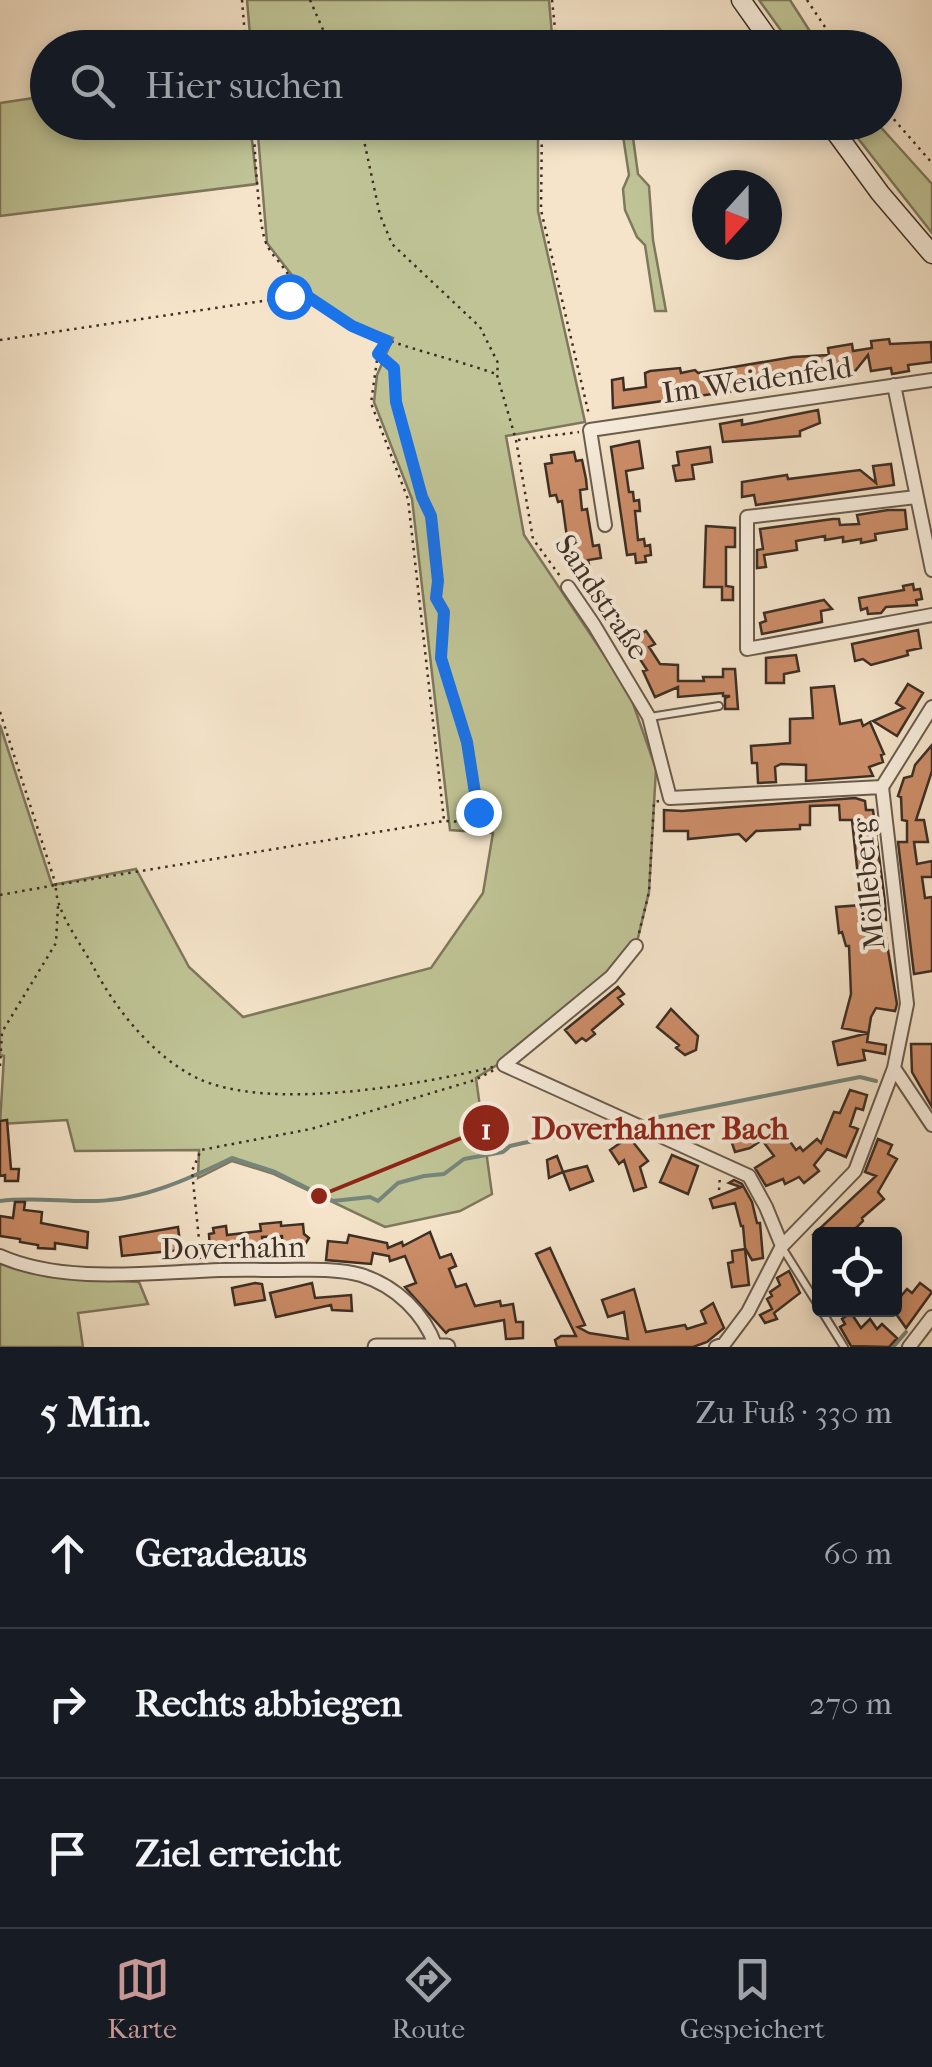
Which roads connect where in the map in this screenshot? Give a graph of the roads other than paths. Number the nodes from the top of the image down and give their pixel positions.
1 (742, 0) edge
2 (763, 30) edge
3 (841, 140) edge
4 (932, 254) edge
5 (932, 380) edge
6 (894, 385) junction
7 (916, 496) junction
8 (605, 525) dead end
9 (932, 570) edge
10 (568, 587) road end
11 (932, 615) edge
12 (718, 706) dead end
13 (932, 707) edge
14 (649, 717) junction
15 (882, 786) junction
16 (636, 946) road end
17 (894, 1068) junction
18 (932, 1125) edge
19 (782, 1246) junction
20 (0, 1256) edge
21 (812, 1296) edge
22 (825, 1317) edge
23 (932, 1317) edge
24 (436, 1346) edge
25 (376, 1347) edge
26 (447, 1347) edge
27 (716, 1347) edge
28 (844, 1347) edge
29 (909, 1347) edge

1 - 2 main road
3 - 4 main road
5 - 6 street, Im Weidenfeld
6 - 7 street
6 - 8 street, Im Weidenfeld
7 - 9 street
7 - 11 street
10 - 14 street, Sandstraße
12 - 14 lane
13 - 15 street, Mölleberg
14 - 15 street, Sandstraße
15 - 17 street, Mölleberg
16 - 19 street
17 - 18 street
17 - 19 street, Mölleberg
19 - 21 lane
19 - 27 street, Mölleberg
20 - 24 street, Doverhahn
22 - 28 lane
23 - 29 street
24 - 25 street
24 - 26 street

